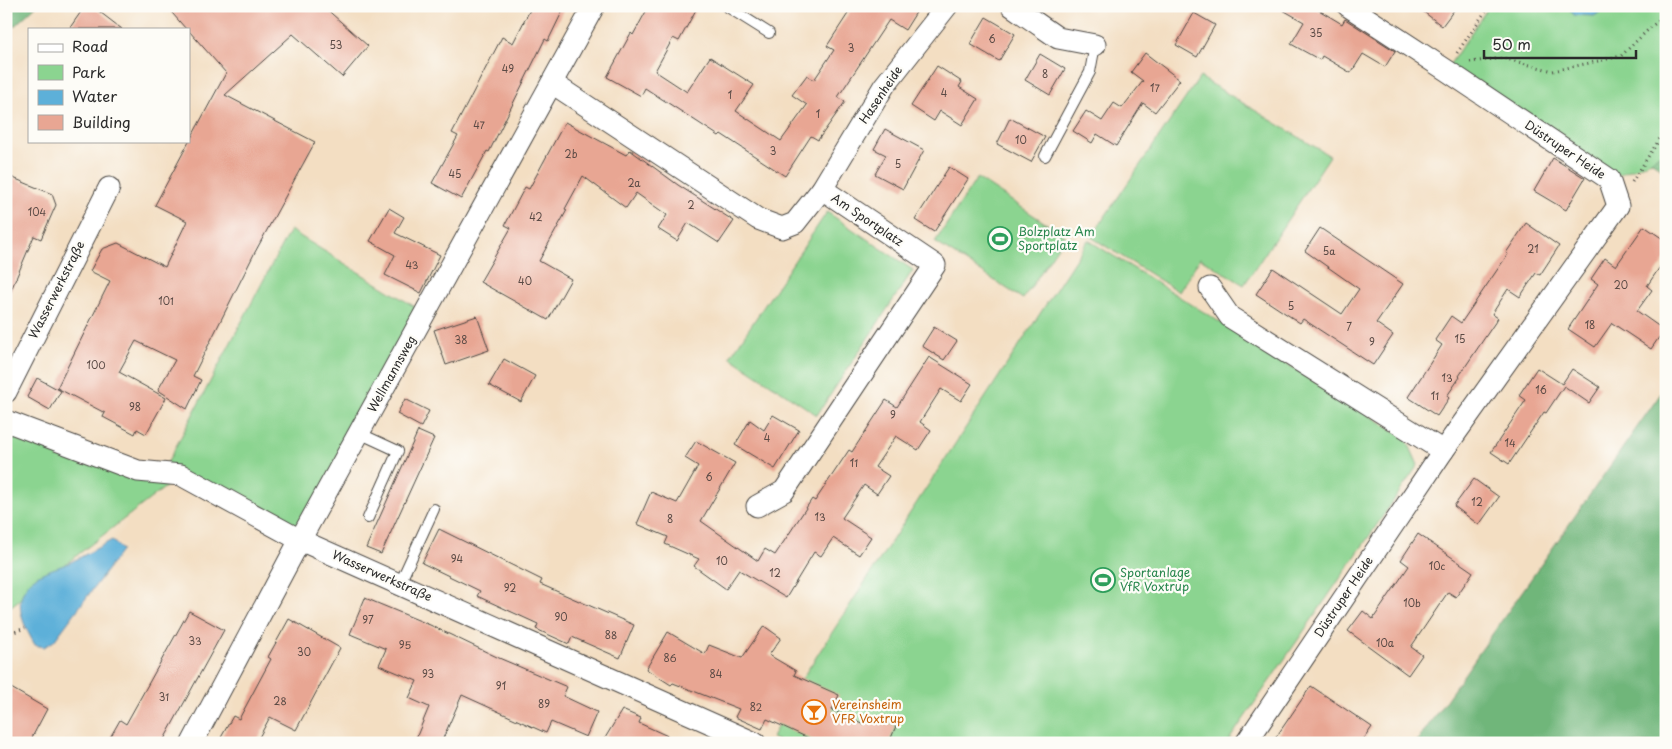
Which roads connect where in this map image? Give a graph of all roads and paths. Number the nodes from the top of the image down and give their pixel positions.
1 (594, 6) edge
2 (726, 6) edge
3 (947, 6) edge
4 (1012, 6) edge
5 (1348, 6) edge
6 (1488, 6) edge
7 (1666, 15) edge
8 (770, 33) dead end
9 (1095, 45) joint
10 (1446, 70) junction
11 (552, 83) junction
12 (1666, 129) edge
13 (1045, 156) dead end
14 (109, 188) dead end
15 (822, 189) junction
16 (1618, 206) junction
17 (1210, 288) dead end
18 (6, 392) edge
19 (6, 421) edge
20 (359, 433) junction
21 (1443, 451) junction
22 (757, 506) dead end
23 (434, 509) dead end
24 (368, 518) dead end
25 (300, 540) junction
26 (400, 583) junction
27 (26, 628) dead end
28 (6, 635) edge
29 (192, 743) edge
30 (755, 743) edge
31 (1246, 743) edge

1 - 11 street, Wellmannsweg
2 - 8 lane
3 - 15 street, Hasenheide
4 - 9 street
5 - 10 street, Düstruper Heide
6 - 10 path
7 - 10 path
9 - 13 lane
10 - 16 street, Düstruper Heide
11 - 15 street, Am Sportplatz
11 - 20 street, Wellmannsweg
12 - 16 path
14 - 18 street, Wasserwerkstraße
15 - 22 street, Am Sportplatz
16 - 21 street, Düstruper Heide
17 - 21 street
19 - 25 street, Wasserwerkstraße
20 - 24 lane
20 - 25 street, Wellmannsweg
21 - 31 street, Düstruper Heide
23 - 26 lane
25 - 26 street, Wasserwerkstraße
25 - 29 street, Wellmannsweg
26 - 30 street, Wasserwerkstraße
27 - 28 path

